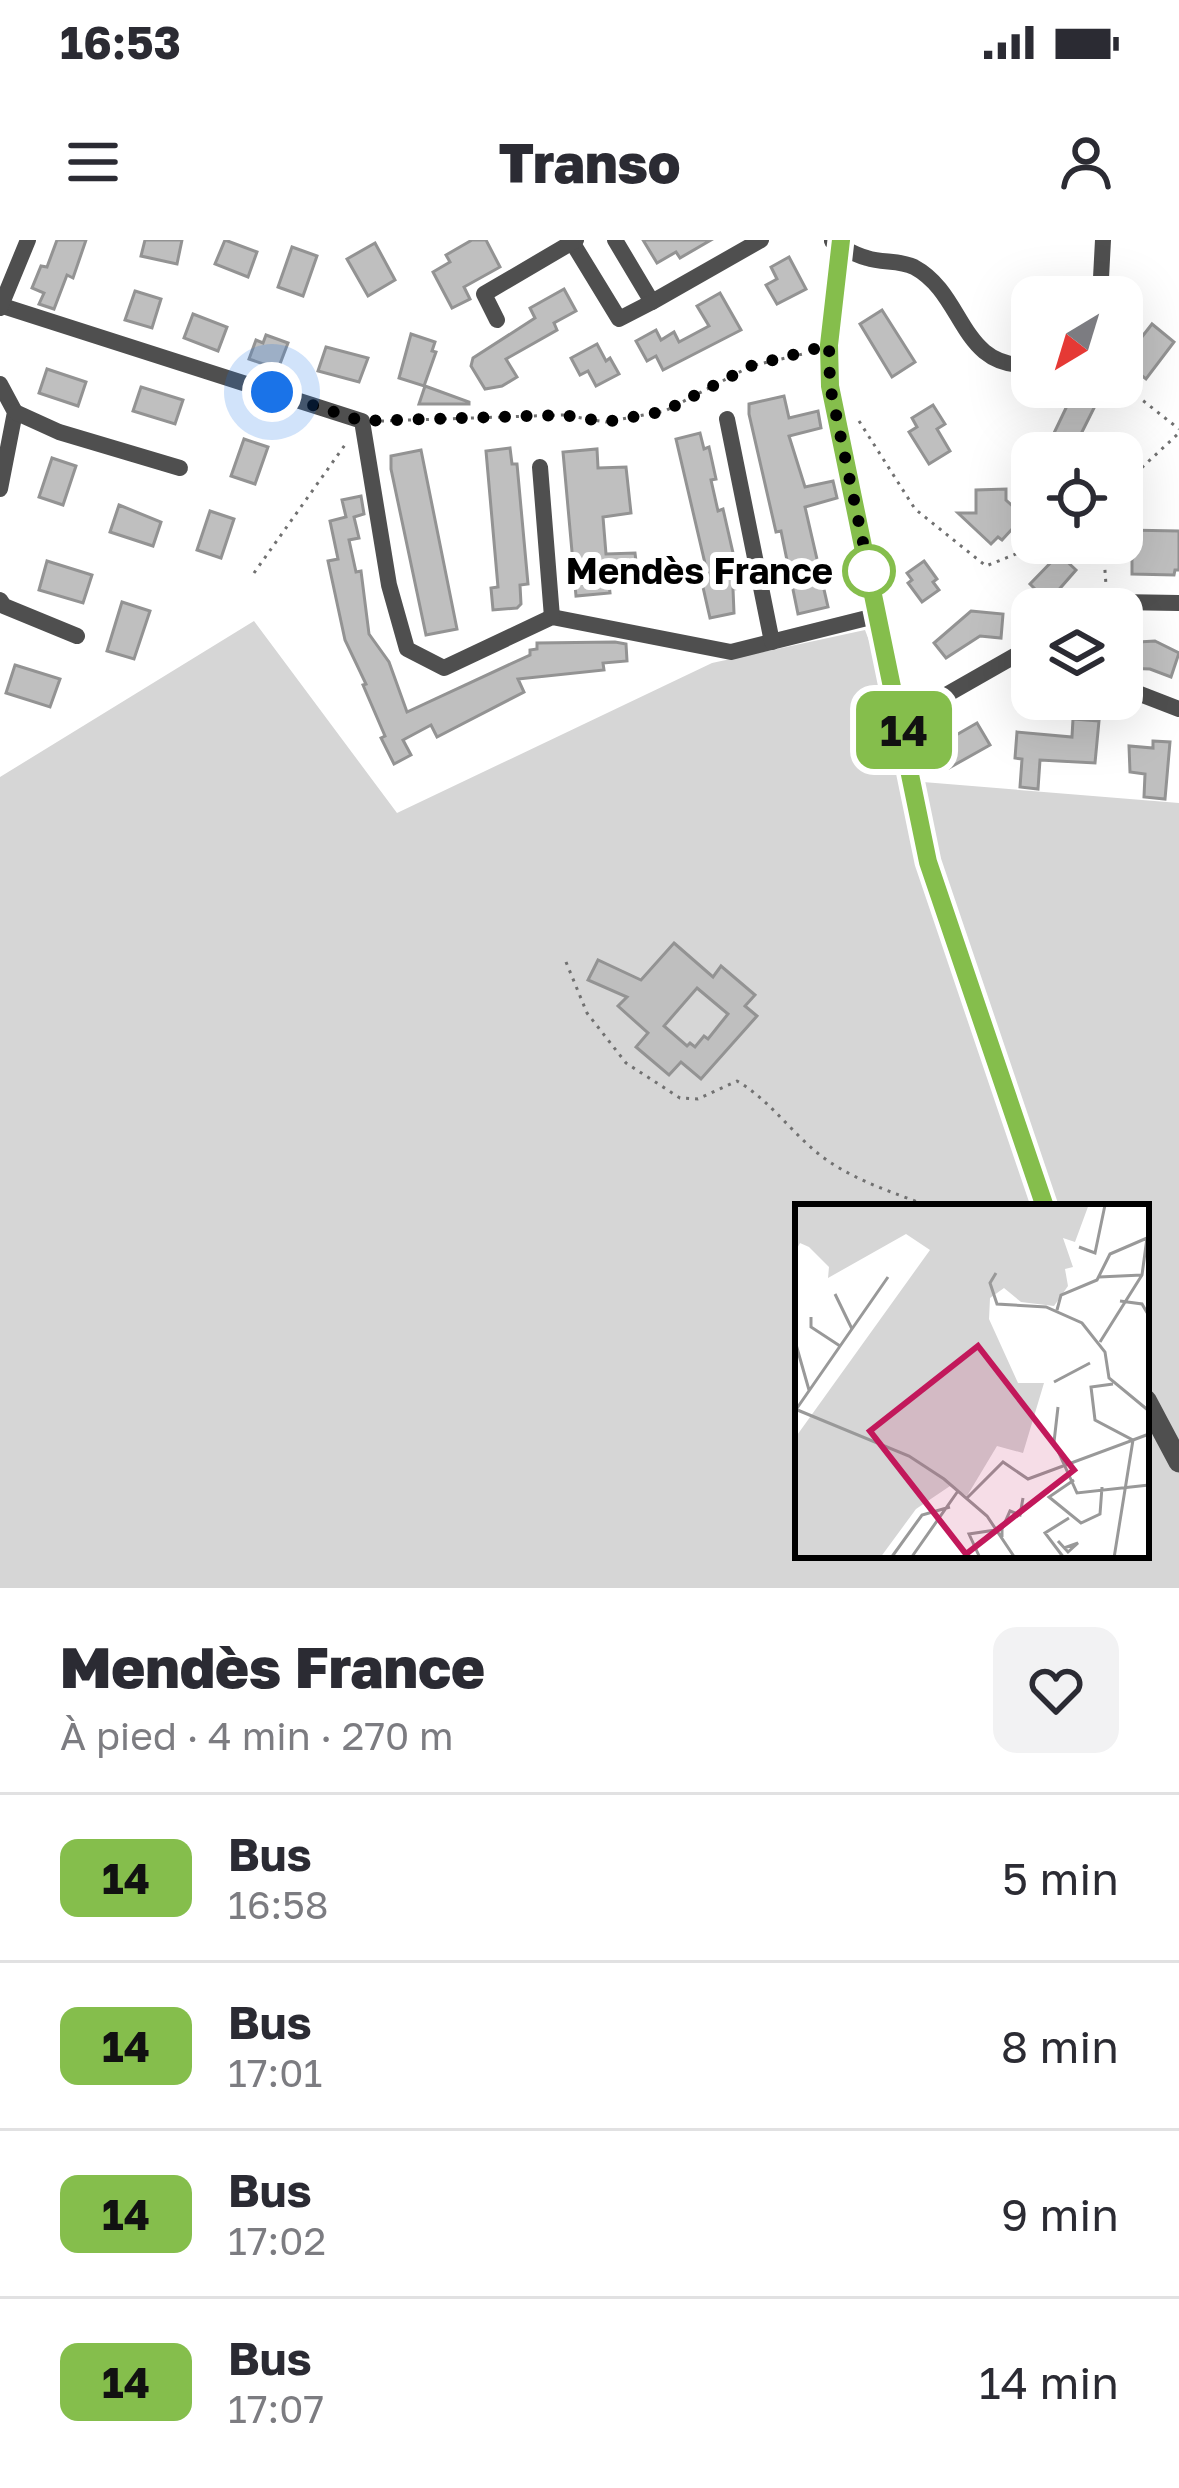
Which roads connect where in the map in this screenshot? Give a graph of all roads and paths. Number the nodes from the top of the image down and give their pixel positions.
1 (28, 240) edge
2 (615, 240) edge
3 (760, 240) edge
4 (1102, 240) edge
5 (574, 241) edge
6 (837, 242) edge
7 (1101, 276) edge
8 (652, 302) junction
9 (0, 306) edge
10 (497, 320) dead end
11 (829, 345) junction
12 (1011, 366) edge
13 (0, 384) edge
14 (830, 386) junction
15 (1143, 401) edge
16 (15, 412) junction
17 (727, 419) dead end
18 (362, 421) junction
19 (1179, 431) edge
20 (1143, 466) edge
21 (540, 467) dead end
22 (180, 468) dead end
23 (1, 477) edge
24 (1011, 556) edge
25 (254, 573) dead end
26 (0, 601) edge
27 (1143, 602) edge
28 (1179, 603) edge
29 (879, 615) junction
30 (552, 617) junction
31 (77, 635) dead end
32 (772, 642) junction
33 (1011, 658) edge
34 (1143, 696) edge
35 (1179, 709) edge
36 (900, 712) junction
37 (566, 962) dead end
38 (923, 1204) edge
39 (1044, 1204) edge
40 (1149, 1406) edge
41 (1179, 1462) edge

1 - 9 street
2 - 8 street
3 - 8 street
4 - 7 street
5 - 8 street
5 - 10 street
6 - 11 street
6 - 12 street
9 - 18 street
11 - 14 street
11 - 18 path
13 - 16 street
14 - 24 path
14 - 29 street
15 - 19 path
16 - 22 street
16 - 23 street
17 - 32 street
18 - 25 path
18 - 30 street
19 - 20 path
21 - 30 street
26 - 31 street
27 - 28 street
29 - 32 street
29 - 36 street
30 - 32 street
33 - 36 street
34 - 35 street
36 - 39 street
37 - 38 path
40 - 41 street

